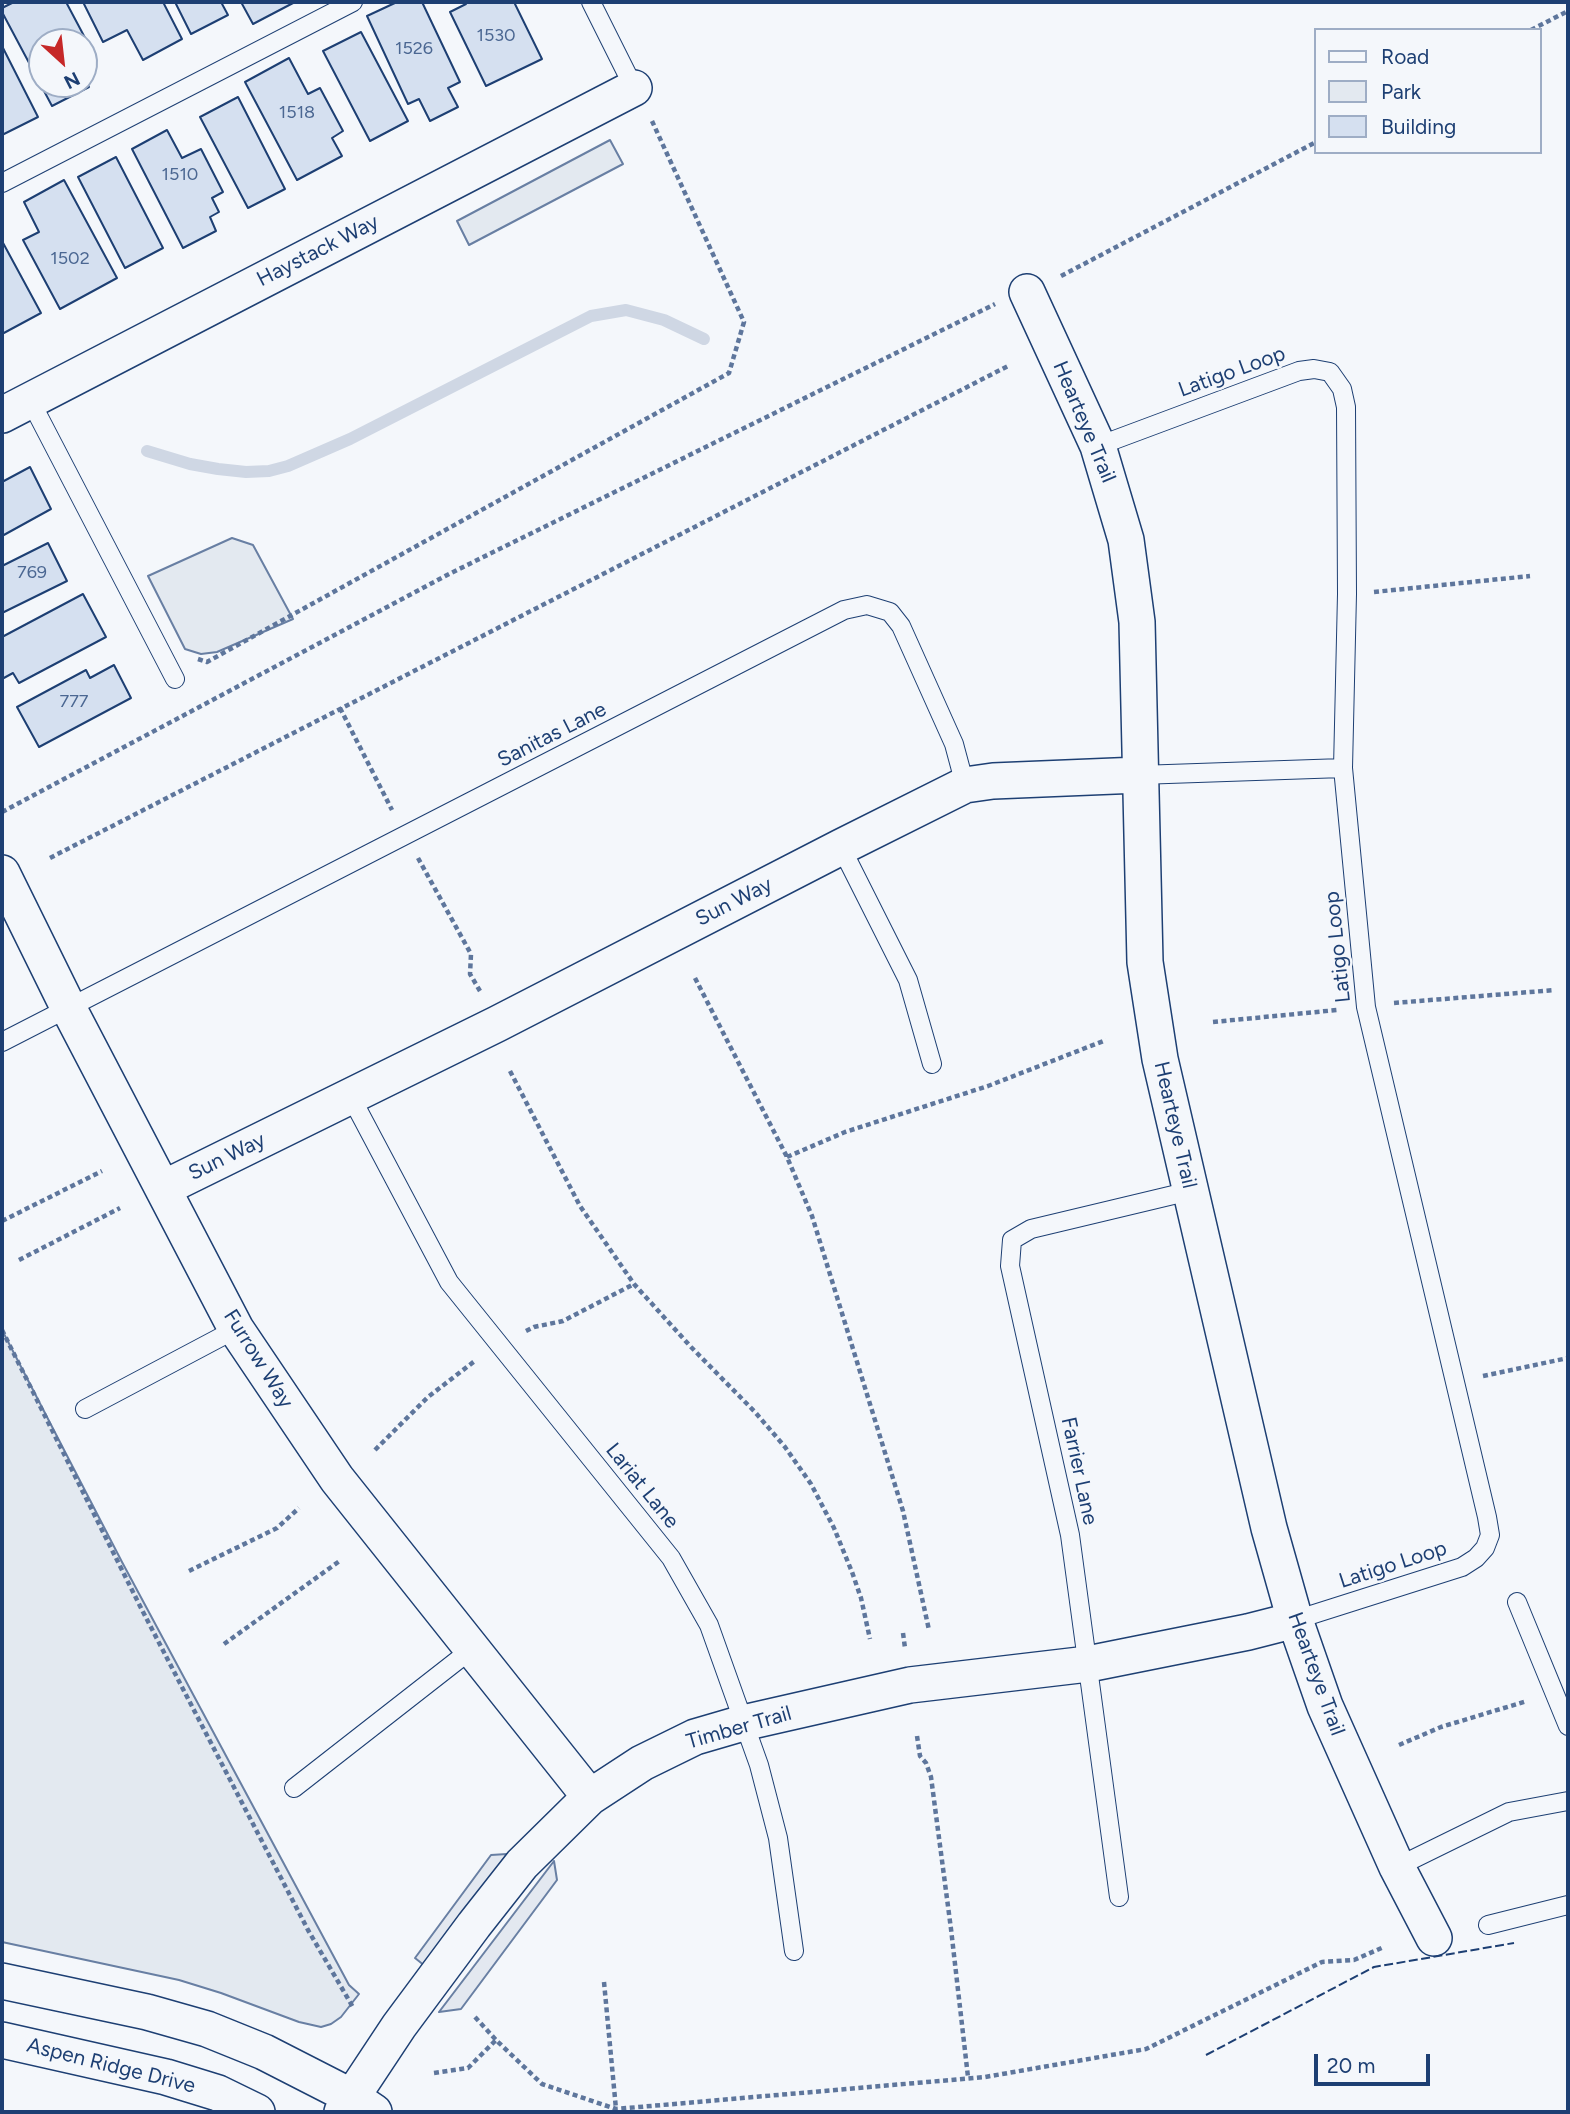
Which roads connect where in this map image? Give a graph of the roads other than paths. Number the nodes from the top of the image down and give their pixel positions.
1 (353, 2) edge
2 (591, 2) edge
3 (634, 88) joint
4 (2, 183) edge
5 (1027, 292) road end
6 (16, 408) edge
7 (1098, 446) junction
8 (175, 679) dead end
9 (1343, 768) junction
10 (1139, 775) junction
11 (965, 785) junction
12 (841, 846) junction
13 (2, 873) edge
14 (69, 1009) junction
15 (2, 1042) edge
16 (932, 1064) dead end
17 (351, 1097) junction
18 (164, 1188) junction
19 (1190, 1191) junction
20 (236, 1329) junction
21 (85, 1409) dead end
22 (1517, 1602) dead end
23 (1295, 1620) junction
24 (472, 1649) junction
25 (1088, 1664) junction
26 (743, 1723) junction
27 (1568, 1726) edge
28 (294, 1788) dead end
29 (590, 1797) junction
30 (1568, 1801) edge
31 (1397, 1867) junction
32 (1119, 1897) dead end
33 (1568, 1905) edge
34 (1488, 1925) dead end
35 (1434, 1938) dead end
36 (794, 1951) dead end
37 (2, 1981) edge
38 (2, 2040) edge
39 (356, 2107) edge
40 (257, 2112) edge

1 - 4 lane
2 - 3 lane
3 - 6 street, Haystack Way
5 - 7 street, Hearteye Trail
6 - 8 lane
7 - 9 lane, Latigo Loop
7 - 10 street, Hearteye Trail
9 - 10 lane, Sun Way
9 - 23 lane, Latigo Loop
10 - 11 street, Sun Way
10 - 19 street, Hearteye Trail
11 - 12 street, Sun Way
11 - 14 lane, Sanitas Lane
12 - 16 lane
12 - 17 street, Sun Way
13 - 14 street, Furrow Way
14 - 15 lane, Sanitas Lane
14 - 18 street, Furrow Way
17 - 18 street, Sun Way
17 - 26 lane, Lariat Lane
18 - 20 street, Furrow Way
19 - 23 street, Hearteye Trail
19 - 25 lane, Farrier Lane
20 - 21 lane
20 - 24 street, Furrow Way
22 - 27 lane
23 - 25 street, Timber Trail
23 - 31 street, Hearteye Trail
24 - 28 lane
24 - 29 street, Furrow Way
25 - 26 street, Timber Trail
25 - 32 lane, Farrier Lane
26 - 29 street, Timber Trail
26 - 36 lane, Lariat Lane
29 - 39 street, Timber Trail
30 - 31 lane
31 - 35 street, Hearteye Trail
33 - 34 lane
37 - 39 street
38 - 40 street, Aspen Ridge Drive

